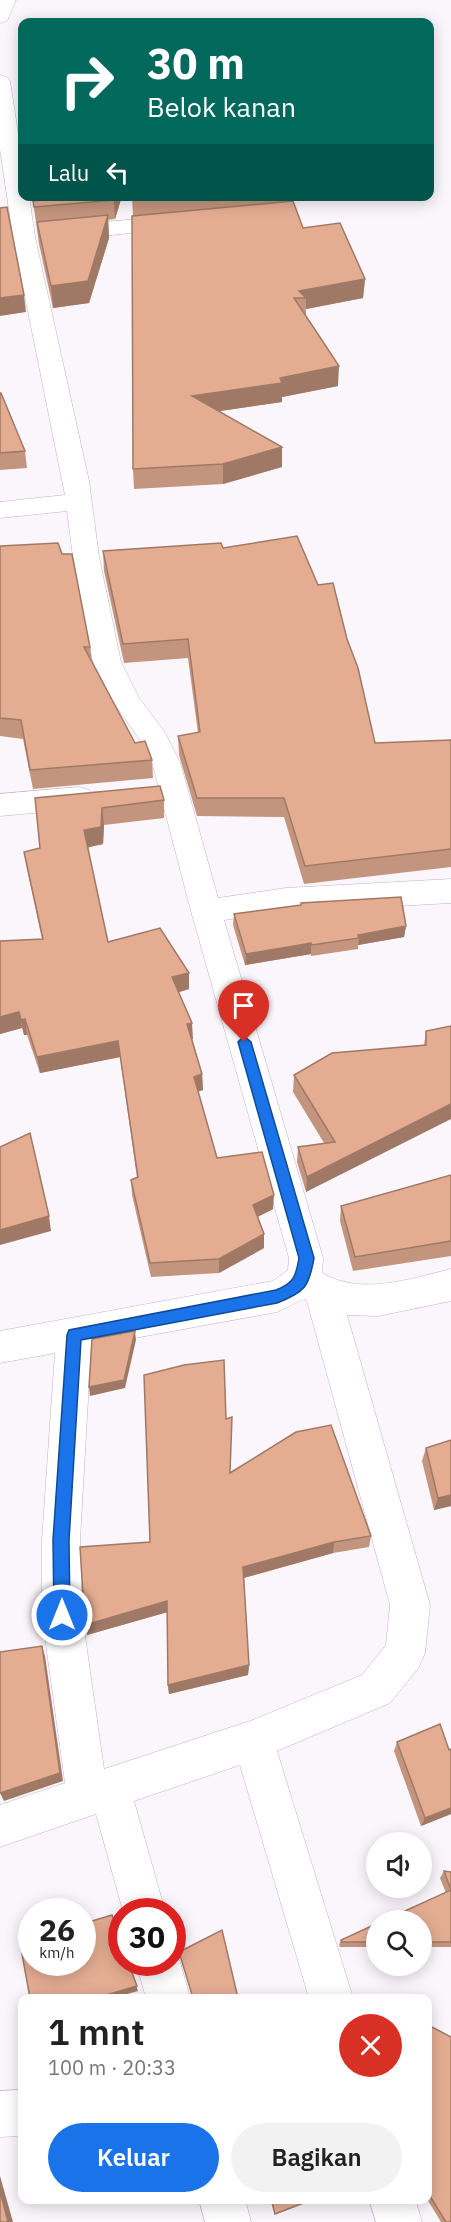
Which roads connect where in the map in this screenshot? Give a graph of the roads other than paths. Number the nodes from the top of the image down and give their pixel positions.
1 (6, 0) edge
2 (0, 17) edge
3 (0, 81) edge
4 (202, 220) edge
5 (15, 224) edge
6 (79, 502) junction
7 (0, 510) edge
8 (104, 795) edge
9 (0, 805) edge
10 (451, 891) edge
11 (206, 911) junction
12 (451, 1285) edge
13 (313, 1287) junction
14 (74, 1335) junction
15 (0, 1347) edge
16 (253, 1740) junction
17 (98, 1792) junction
18 (0, 1826) edge
19 (139, 1898) edge
20 (162, 1976) edge
21 (167, 1994) edge
22 (330, 1994) edge
23 (18, 2113) edge
24 (0, 2114) edge
25 (223, 2204) edge
26 (394, 2204) edge
27 (228, 2222) edge
28 (399, 2222) edge

1 - 2 street
3 - 5 street
4 - 5 street
5 - 6 street
6 - 7 street
6 - 11 street
8 - 9 street
10 - 11 street
11 - 13 street
12 - 13 street
13 - 14 street
13 - 16 street
14 - 15 street
14 - 17 street
16 - 17 street
16 - 22 street
17 - 18 street
17 - 19 street
20 - 21 street
23 - 24 street
25 - 27 street
26 - 28 street

